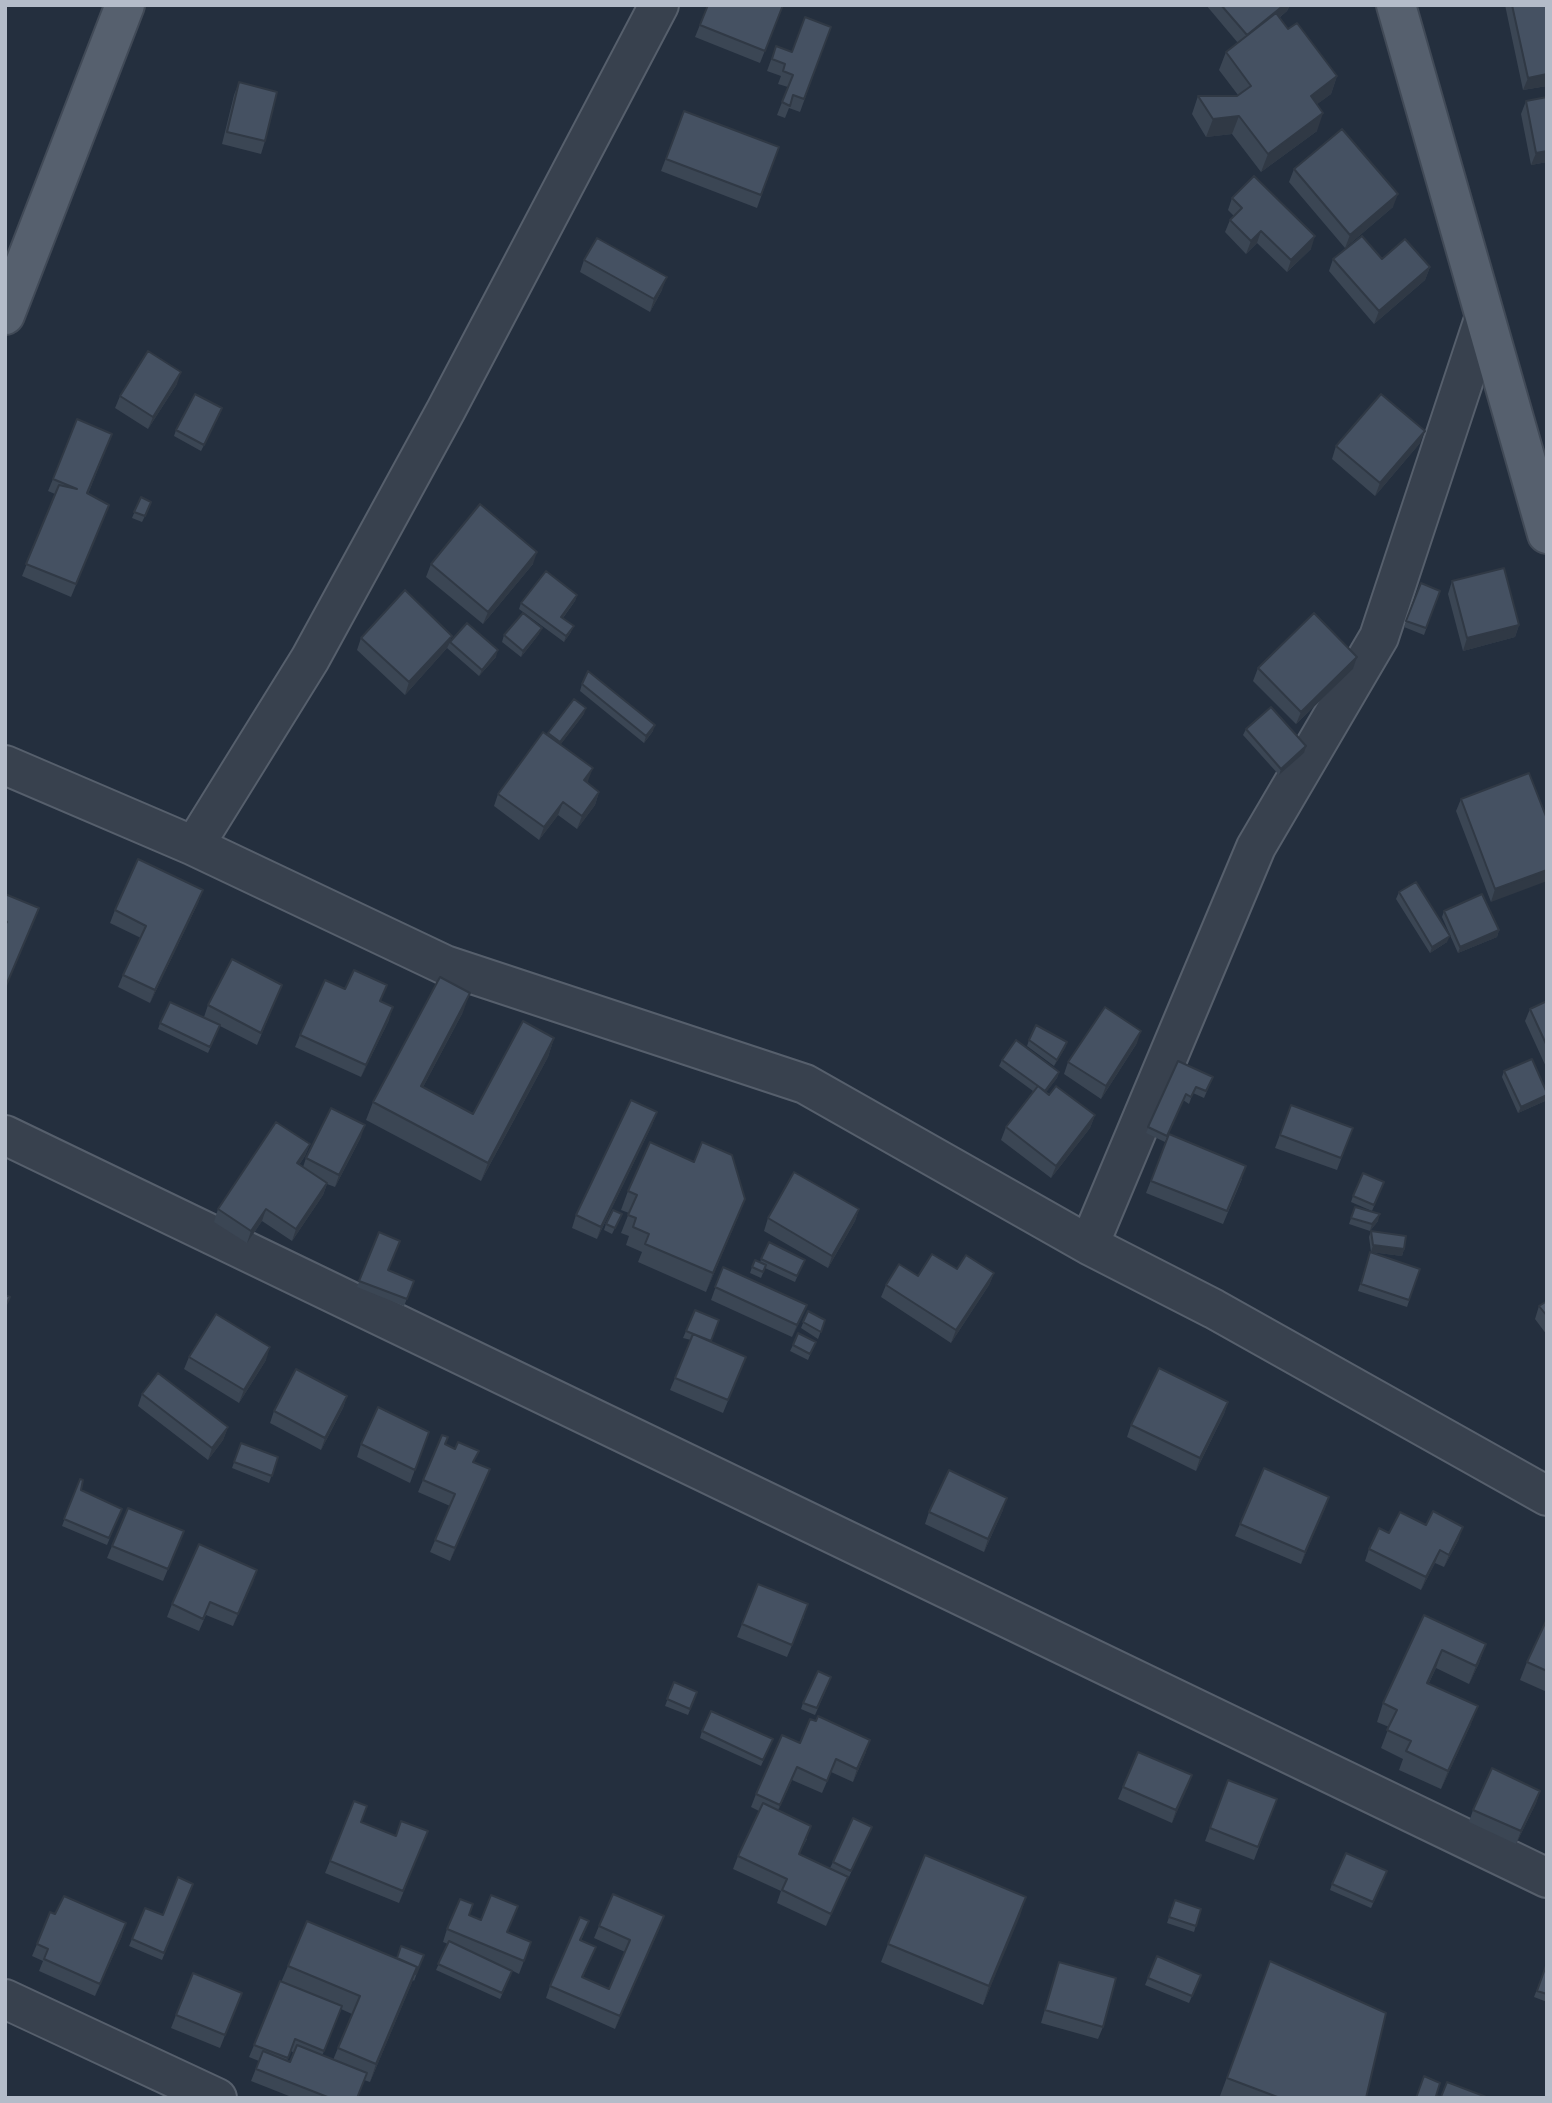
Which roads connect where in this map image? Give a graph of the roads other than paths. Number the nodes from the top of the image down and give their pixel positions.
1 (125, 5) edge
2 (659, 5) edge
3 (1396, 5) edge
4 (5, 314) edge
5 (1484, 319) junction
6 (1547, 534) edge
7 (5, 765) edge
8 (194, 846) junction
9 (5, 1135) edge
10 (1089, 1245) junction
11 (1547, 1496) edge
12 (1547, 1878) edge
13 (5, 1999) edge
14 (216, 2098) edge

1 - 4 main road
2 - 8 street
3 - 5 main road
5 - 6 main road
5 - 10 street
7 - 8 street
8 - 10 street
9 - 12 street
10 - 11 street
13 - 14 street

